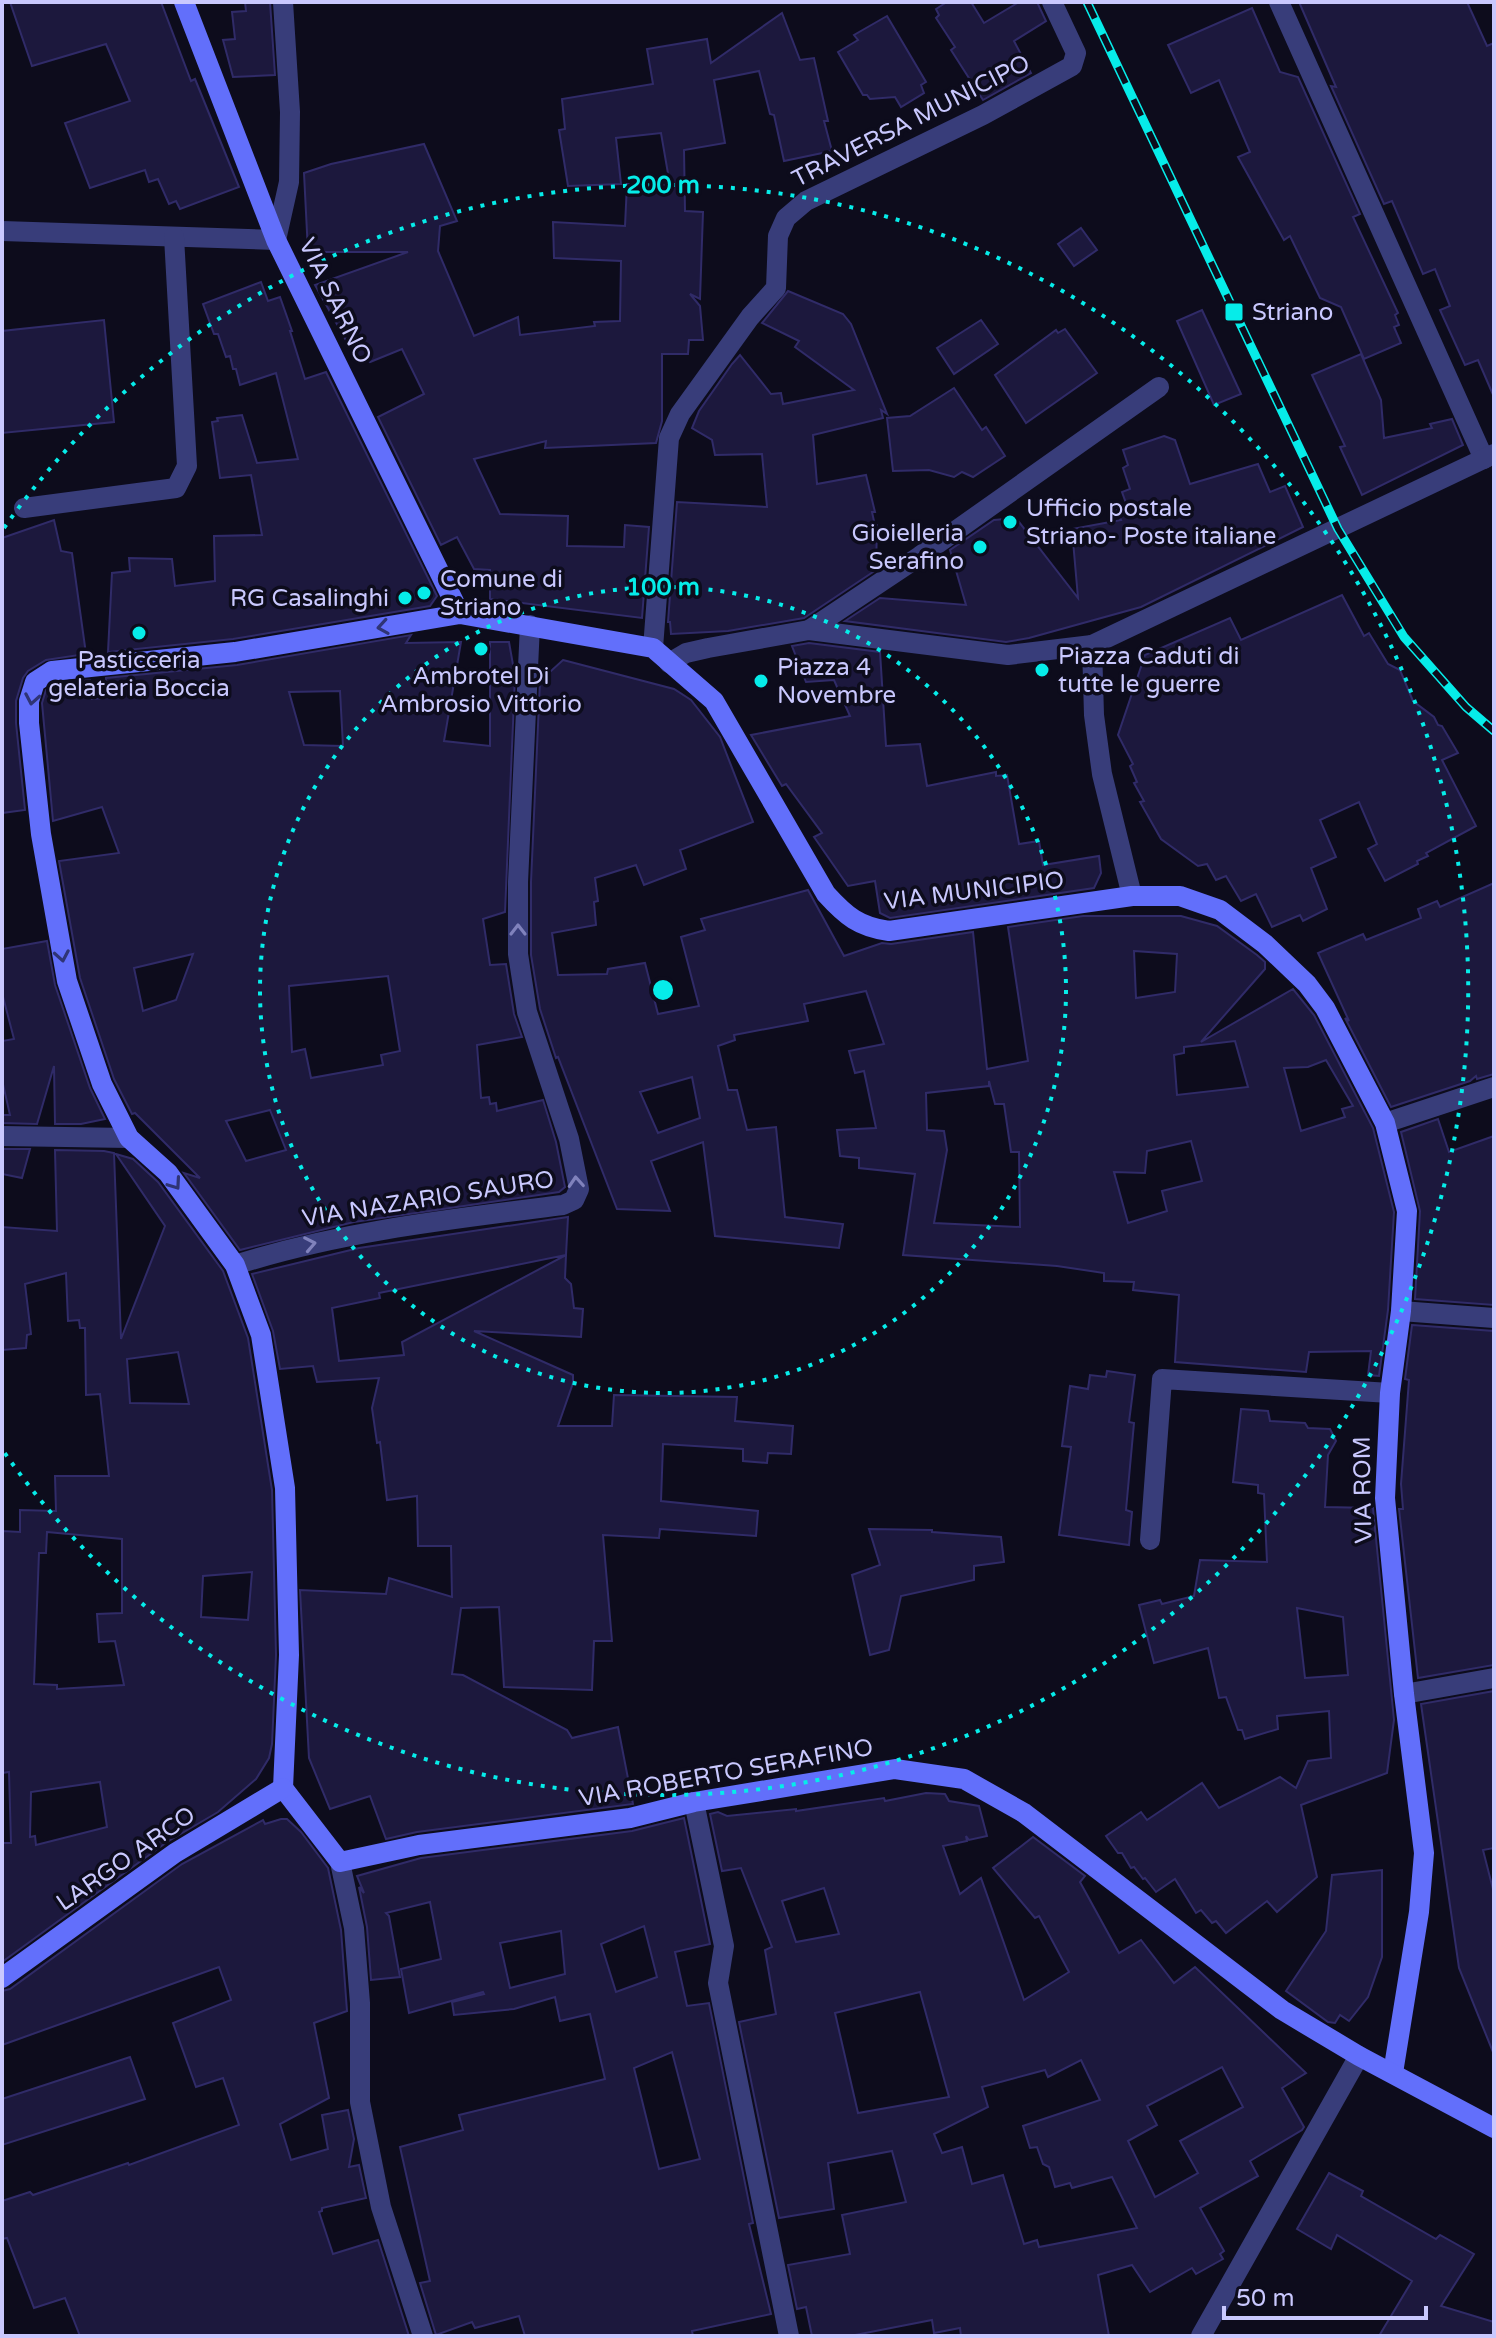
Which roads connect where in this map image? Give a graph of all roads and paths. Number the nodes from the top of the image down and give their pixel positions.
1 (184, 2) edge
2 (283, 2) edge
3 (1052, 2) edge
4 (1279, 2) edge
5 (2, 231) edge
6 (174, 237) junction
7 (276, 240) junction
8 (1159, 387) dead end
9 (1489, 456) edge
10 (24, 508) dead end
11 (460, 614) junction
12 (530, 625) junction
13 (809, 630) junction
14 (1092, 645) junction
15 (653, 648) junction
16 (669, 663) junction
17 (1132, 896) junction
18 (1265, 944) joint
19 (1494, 1087) edge
20 (1385, 1123) junction
21 (2, 1136) edge
22 (129, 1138) junction
23 (235, 1265) junction
24 (1401, 1311) junction
25 (1494, 1318) edge
26 (1390, 1393) junction
27 (1150, 1540) dead end
28 (1494, 1678) edge
29 (1404, 1694) junction
30 (283, 1788) junction
31 (694, 1802) junction
32 (340, 1862) junction
33 (2, 1978) edge
34 (1359, 2056) junction
35 (1393, 2073) junction
36 (1494, 2128) edge
37 (423, 2336) edge
38 (789, 2336) edge
39 (1201, 2336) edge

1 - 7 main road, VIA SARNO
2 - 7 street
3 - 15 street, TRAVERSA MUNICIPO
4 - 9 street
5 - 6 street
6 - 7 street
6 - 10 street
7 - 11 main road, VIA SARNO
8 - 13 street
9 - 14 street
11 - 12 main road
11 -> 22 main road
12 - 15 main road
23 -> 12 street, VIA NAZARIO SAURO
13 - 14 street
13 - 16 street
14 - 17 street
15 - 16 main road, VIA MUNICIPIO
16 - 17 main road, VIA MUNICIPIO
17 - 18 main road, VIA MUNICIPIO
18 - 20 main road, VIA ROM
19 - 20 street
20 - 24 main road, VIA ROM
21 - 22 street
22 -> 23 main road
23 - 30 main road
24 - 25 street
24 - 26 main road, VIA ROM
26 - 27 street
26 - 29 main road, VIA ROM
28 - 29 street
29 - 35 main road, VIA ROM
30 - 32 main road
30 - 33 main road, LARGO ARCO
31 - 32 main road, VIA ROBERTO SERAFINO
31 - 34 main road, VIA ROBERTO SERAFINO
31 - 38 street
32 - 37 street
34 - 35 main road, VIA ROBERTO SERAFINO
34 - 39 street
35 - 36 main road, VIA ROBERTO SERAFINO

